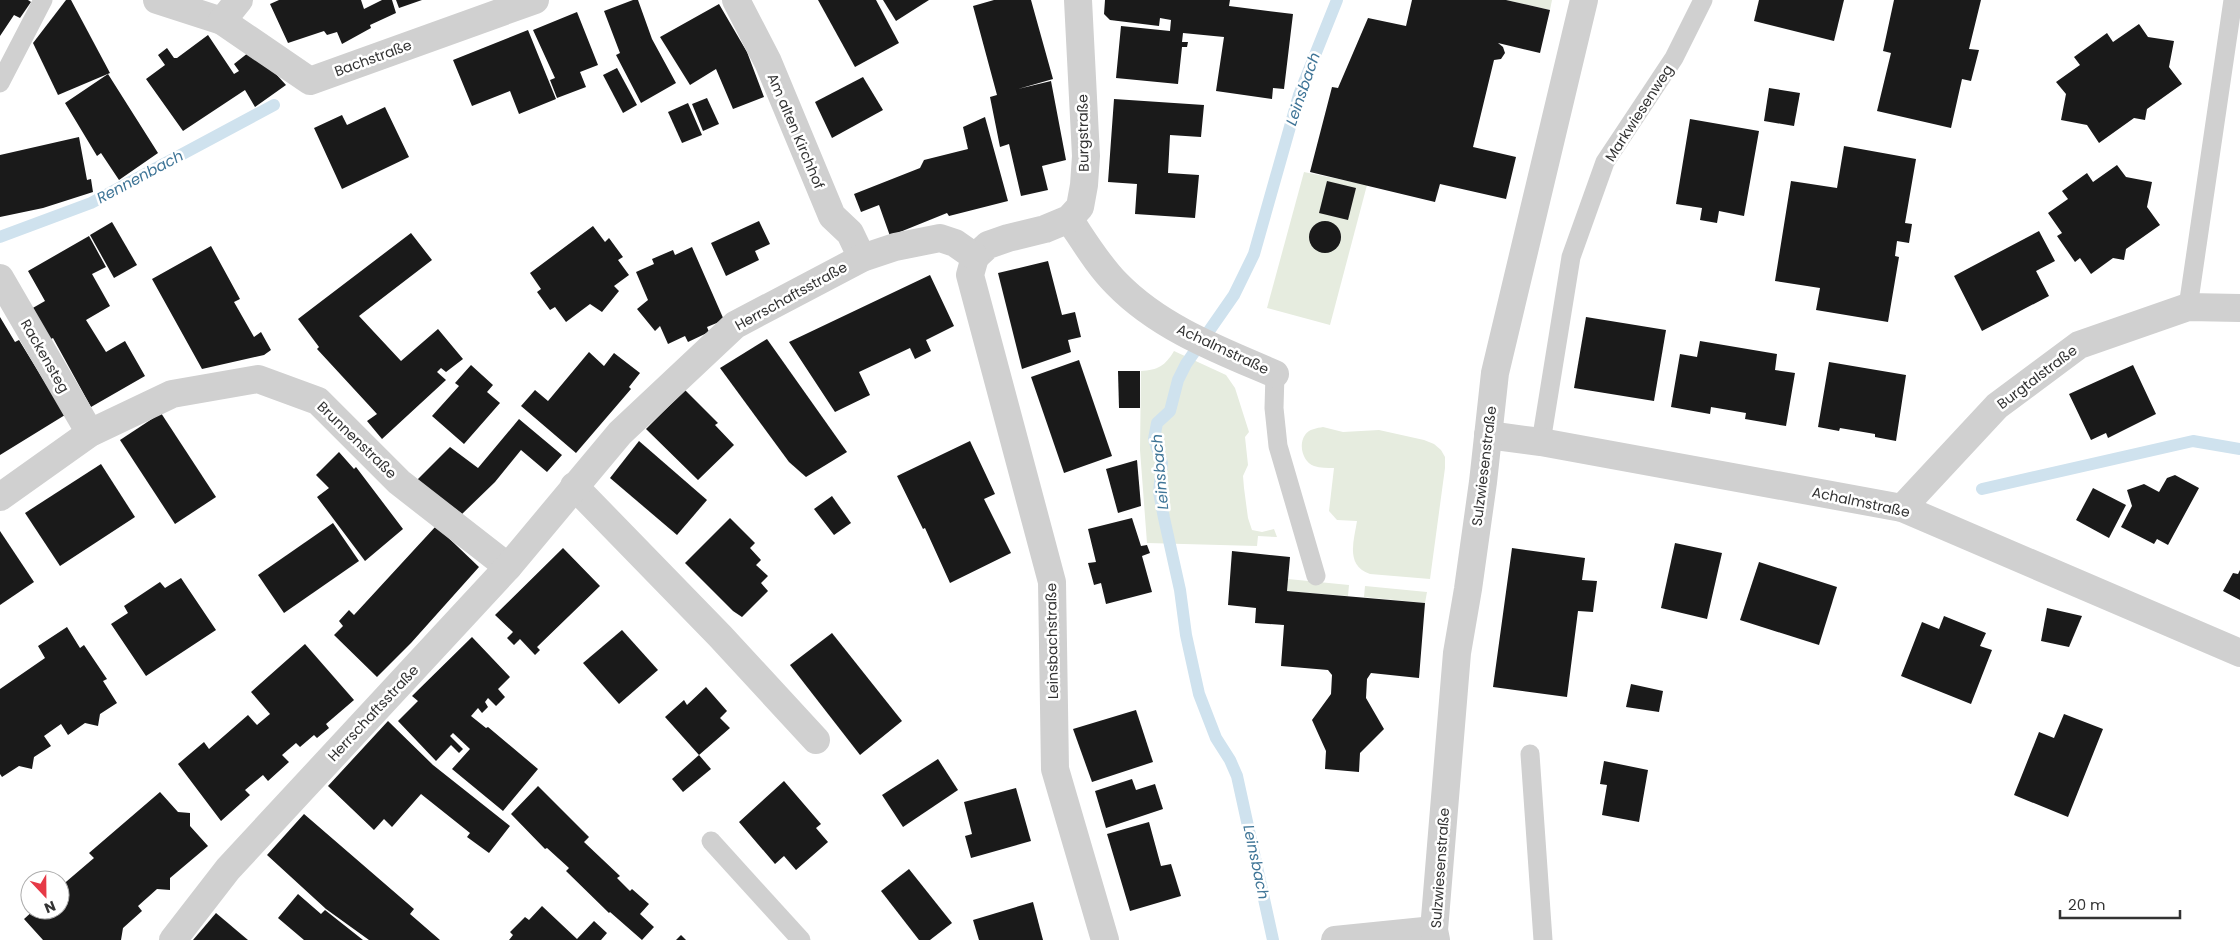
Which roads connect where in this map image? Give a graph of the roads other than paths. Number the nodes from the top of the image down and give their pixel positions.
1 (43, 0) edge
2 (158, 0) edge
3 (239, 0) edge
4 (535, 0) edge
5 (736, 0) edge
6 (1078, 0) edge
7 (1584, 0) edge
8 (1703, 0) edge
9 (2233, 0) edge
10 (222, 21) junction
11 (0, 82) edge
12 (1069, 219) junction
13 (975, 257) junction
14 (862, 258) junction
15 (0, 278) edge
16 (2188, 307) junction
17 (2240, 308) edge
18 (1275, 374) joint
19 (90, 433) junction
20 (1488, 435) junction
21 (1541, 442) junction
22 (574, 486) junction
23 (0, 497) edge
24 (1902, 508) junction
25 (508, 567) junction
26 (1316, 576) dead end
27 (2240, 653) edge
28 (816, 740) dead end
29 (1530, 754) dead end
30 (711, 841) dead end
31 (1435, 935) edge
32 (173, 940) edge
33 (800, 940) edge
34 (1105, 940) edge
35 (1335, 940) edge
36 (1543, 940) edge

1 - 11 lane
2 - 10 street
3 - 10 street
4 - 10 street, Bachstraße
5 - 14 street, Am alten Kirchhof
6 - 12 street, Burgstraße
7 - 20 street, Sulzwiesenstraße
8 - 21 lane, Markwiesenweg
9 - 16 lane
12 - 13 street
12 - 18 street, Achalmstraße
13 - 14 street, Herrschaftsstraße
13 - 34 street, Leinsbachstraße
14 - 22 street, Herrschaftsstraße
15 - 19 street, Rackensteg
16 - 17 street, Burgtalstraße
16 - 24 street, Burgtalstraße
18 - 26 lane, Achalmstraße
19 - 23 street, Brunnenstraße
19 - 25 street, Brunnenstraße
20 - 21 street, Achalmstraße
20 - 31 street, Sulzwiesenstraße
21 - 24 street, Achalmstraße
22 - 25 street, Herrschaftsstraße
22 - 28 street
24 - 27 street, Achalmstraße
25 - 32 street, Herrschaftsstraße
29 - 36 lane
30 - 33 lane
31 - 35 street

